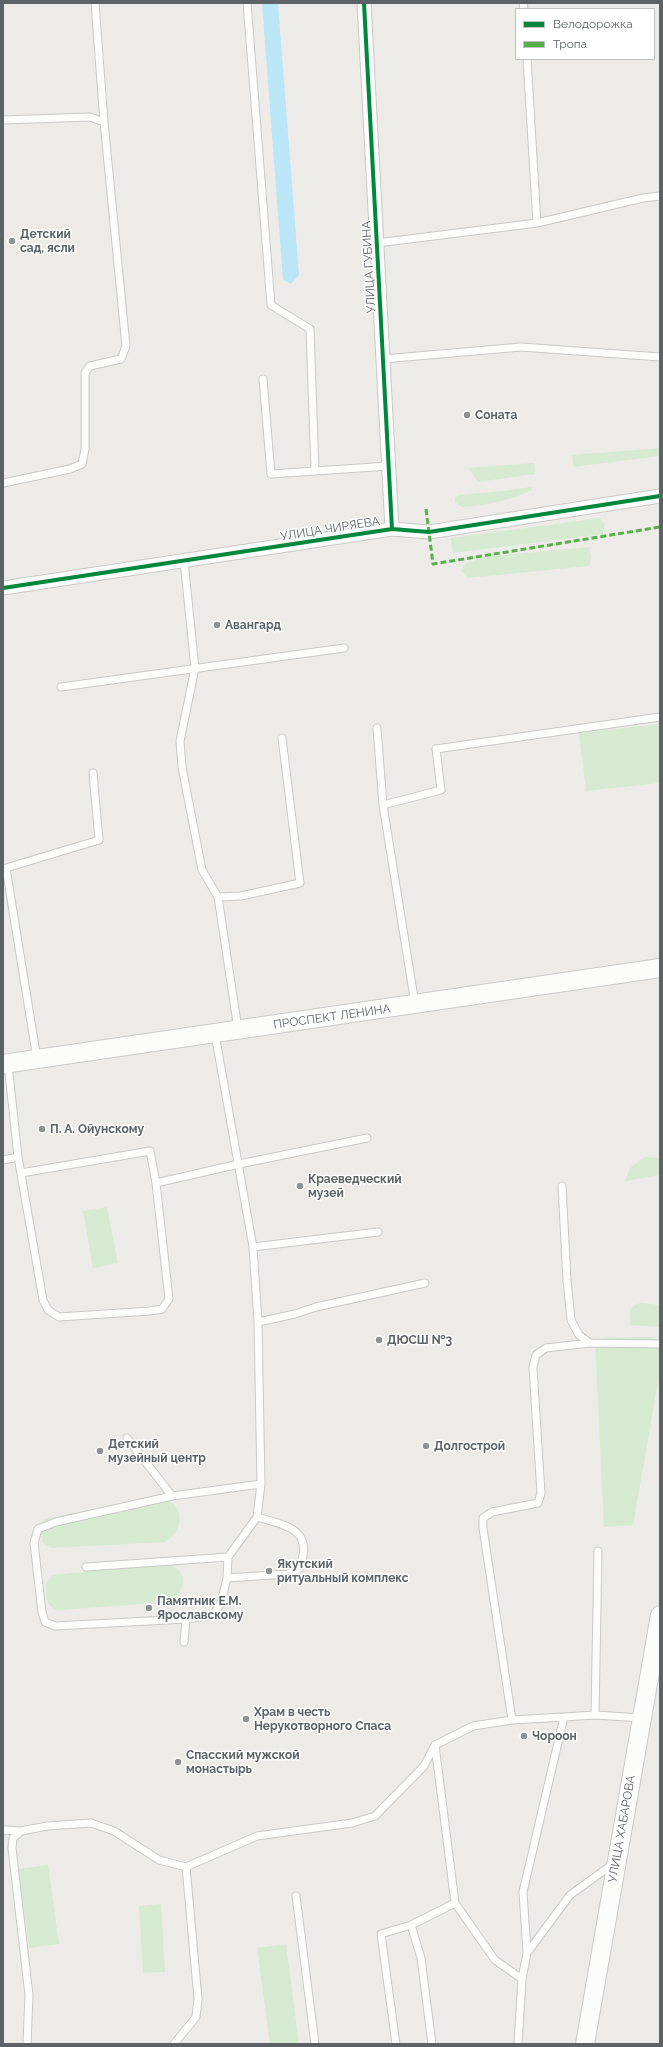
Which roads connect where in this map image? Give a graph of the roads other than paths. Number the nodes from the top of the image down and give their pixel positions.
1 (95, 3) edge
2 (247, 3) edge
3 (364, 3) edge
4 (527, 60) edge
5 (3, 120) edge
6 (104, 122) junction
7 (660, 196) edge
8 (537, 223) junction
9 (377, 243) junction
10 (660, 357) edge
11 (383, 358) junction
12 (263, 379) dead end
13 (389, 466) junction
14 (315, 471) junction
15 (3, 483) edge
16 (660, 496) edge
17 (392, 529) junction
18 (184, 561) junction
19 (3, 588) edge
20 (344, 648) dead end
21 (194, 668) junction
22 (61, 687) dead end
23 (660, 717) edge
24 (377, 728) dead end
25 (282, 738) dead end
26 (93, 773) dead end
27 (382, 805) junction
28 (218, 897) junction
29 (660, 968) edge
30 (415, 1004) junction
31 (238, 1030) junction
32 (215, 1034) junction
33 (37, 1060) junction
34 (6, 1064) edge
35 (367, 1138) dead end
36 (18, 1157) junction
37 (3, 1160) edge
38 (239, 1164) junction
39 (21, 1173) junction
40 (156, 1183) junction
41 (562, 1186) dead end
42 (378, 1232) dead end
43 (253, 1247) junction
44 (425, 1283) dead end
45 (258, 1322) junction
46 (590, 1343) junction
47 (660, 1344) edge
48 (127, 1438) dead end
49 (261, 1484) junction
50 (172, 1496) junction
51 (258, 1517) junction
52 (598, 1551) dead end
53 (228, 1557) junction
54 (86, 1567) dead end
55 (227, 1578) junction
56 (660, 1615) edge
57 (186, 1619) junction
58 (184, 1642) dead end
59 (595, 1715) junction
60 (564, 1717) junction
61 (642, 1718) junction
62 (512, 1720) junction
63 (435, 1745) junction
64 (3, 1830) edge
65 (20, 1831) junction
66 (617, 1862) junction
67 (186, 1867) junction
68 (296, 1896) dead end
69 (455, 1903) junction
70 (411, 1925) junction
71 (526, 1953) junction
72 (522, 1979) junction
73 (27, 2044) edge
74 (174, 2044) edge
75 (315, 2044) edge
76 (396, 2044) edge
77 (432, 2044) edge
78 (518, 2044) edge
79 (585, 2044) edge

1 - 6 lane
2 - 14 lane
3 - 9 street, УЛИЦА ГУБИНА
4 - 8 lane
5 - 6 lane
6 - 15 lane
7 - 8 lane
8 - 9 lane
9 - 11 street, УЛИЦА ГУБИНА
10 - 11 lane
11 - 13 street, УЛИЦА ГУБИНА
12 - 14 lane
13 - 14 lane
13 - 17 street, УЛИЦА ГУБИНА
16 - 17 street, УЛИЦА ЧИРЯЕВА
17 - 18 street, УЛИЦА ЧИРЯЕВА
18 - 19 street, УЛИЦА ЧИРЯЕВА
18 - 21 lane
20 - 21 lane
21 - 22 lane
21 - 28 lane
23 - 27 lane
24 - 27 lane
25 - 28 lane
26 - 33 lane
27 - 30 lane
28 - 31 lane
29 - 30 main road, ПРОСПЕКТ ЛЕНИНА
30 - 31 main road, ПРОСПЕКТ ЛЕНИНА
31 - 32 main road, ПРОСПЕКТ ЛЕНИНА
32 - 33 main road, ПРОСПЕКТ ЛЕНИНА
32 - 38 lane
33 - 34 main road, ПРОСПЕКТ ЛЕНИНА
34 - 36 lane
35 - 38 lane
36 - 37 lane
36 - 39 lane
38 - 40 lane
38 - 43 lane
39 - 40 lane
39 - 40 lane
41 - 46 lane
42 - 43 lane
43 - 45 lane
44 - 45 lane
45 - 49 lane
46 - 47 lane
46 - 62 lane
48 - 50 lane
49 - 50 lane
49 - 51 lane
50 - 57 lane
51 - 53 lane
51 - 55 lane
52 - 59 lane
53 - 54 lane
53 - 55 lane
55 - 57 lane
56 - 61 main road, УЛИЦА ХАБАРОВА
57 - 58 lane
59 - 60 lane
59 - 61 lane
60 - 62 lane
60 - 71 lane
61 - 66 main road, УЛИЦА ХАБАРОВА
62 - 63 lane
63 - 67 lane
63 - 69 lane
64 - 65 lane
65 - 67 lane
65 - 73 lane
66 - 71 lane
66 - 79 main road, УЛИЦА ХАБАРОВА
67 - 74 lane
68 - 75 lane
69 - 70 lane
69 - 72 lane
70 - 76 lane
70 - 77 lane
71 - 72 lane
72 - 78 lane

